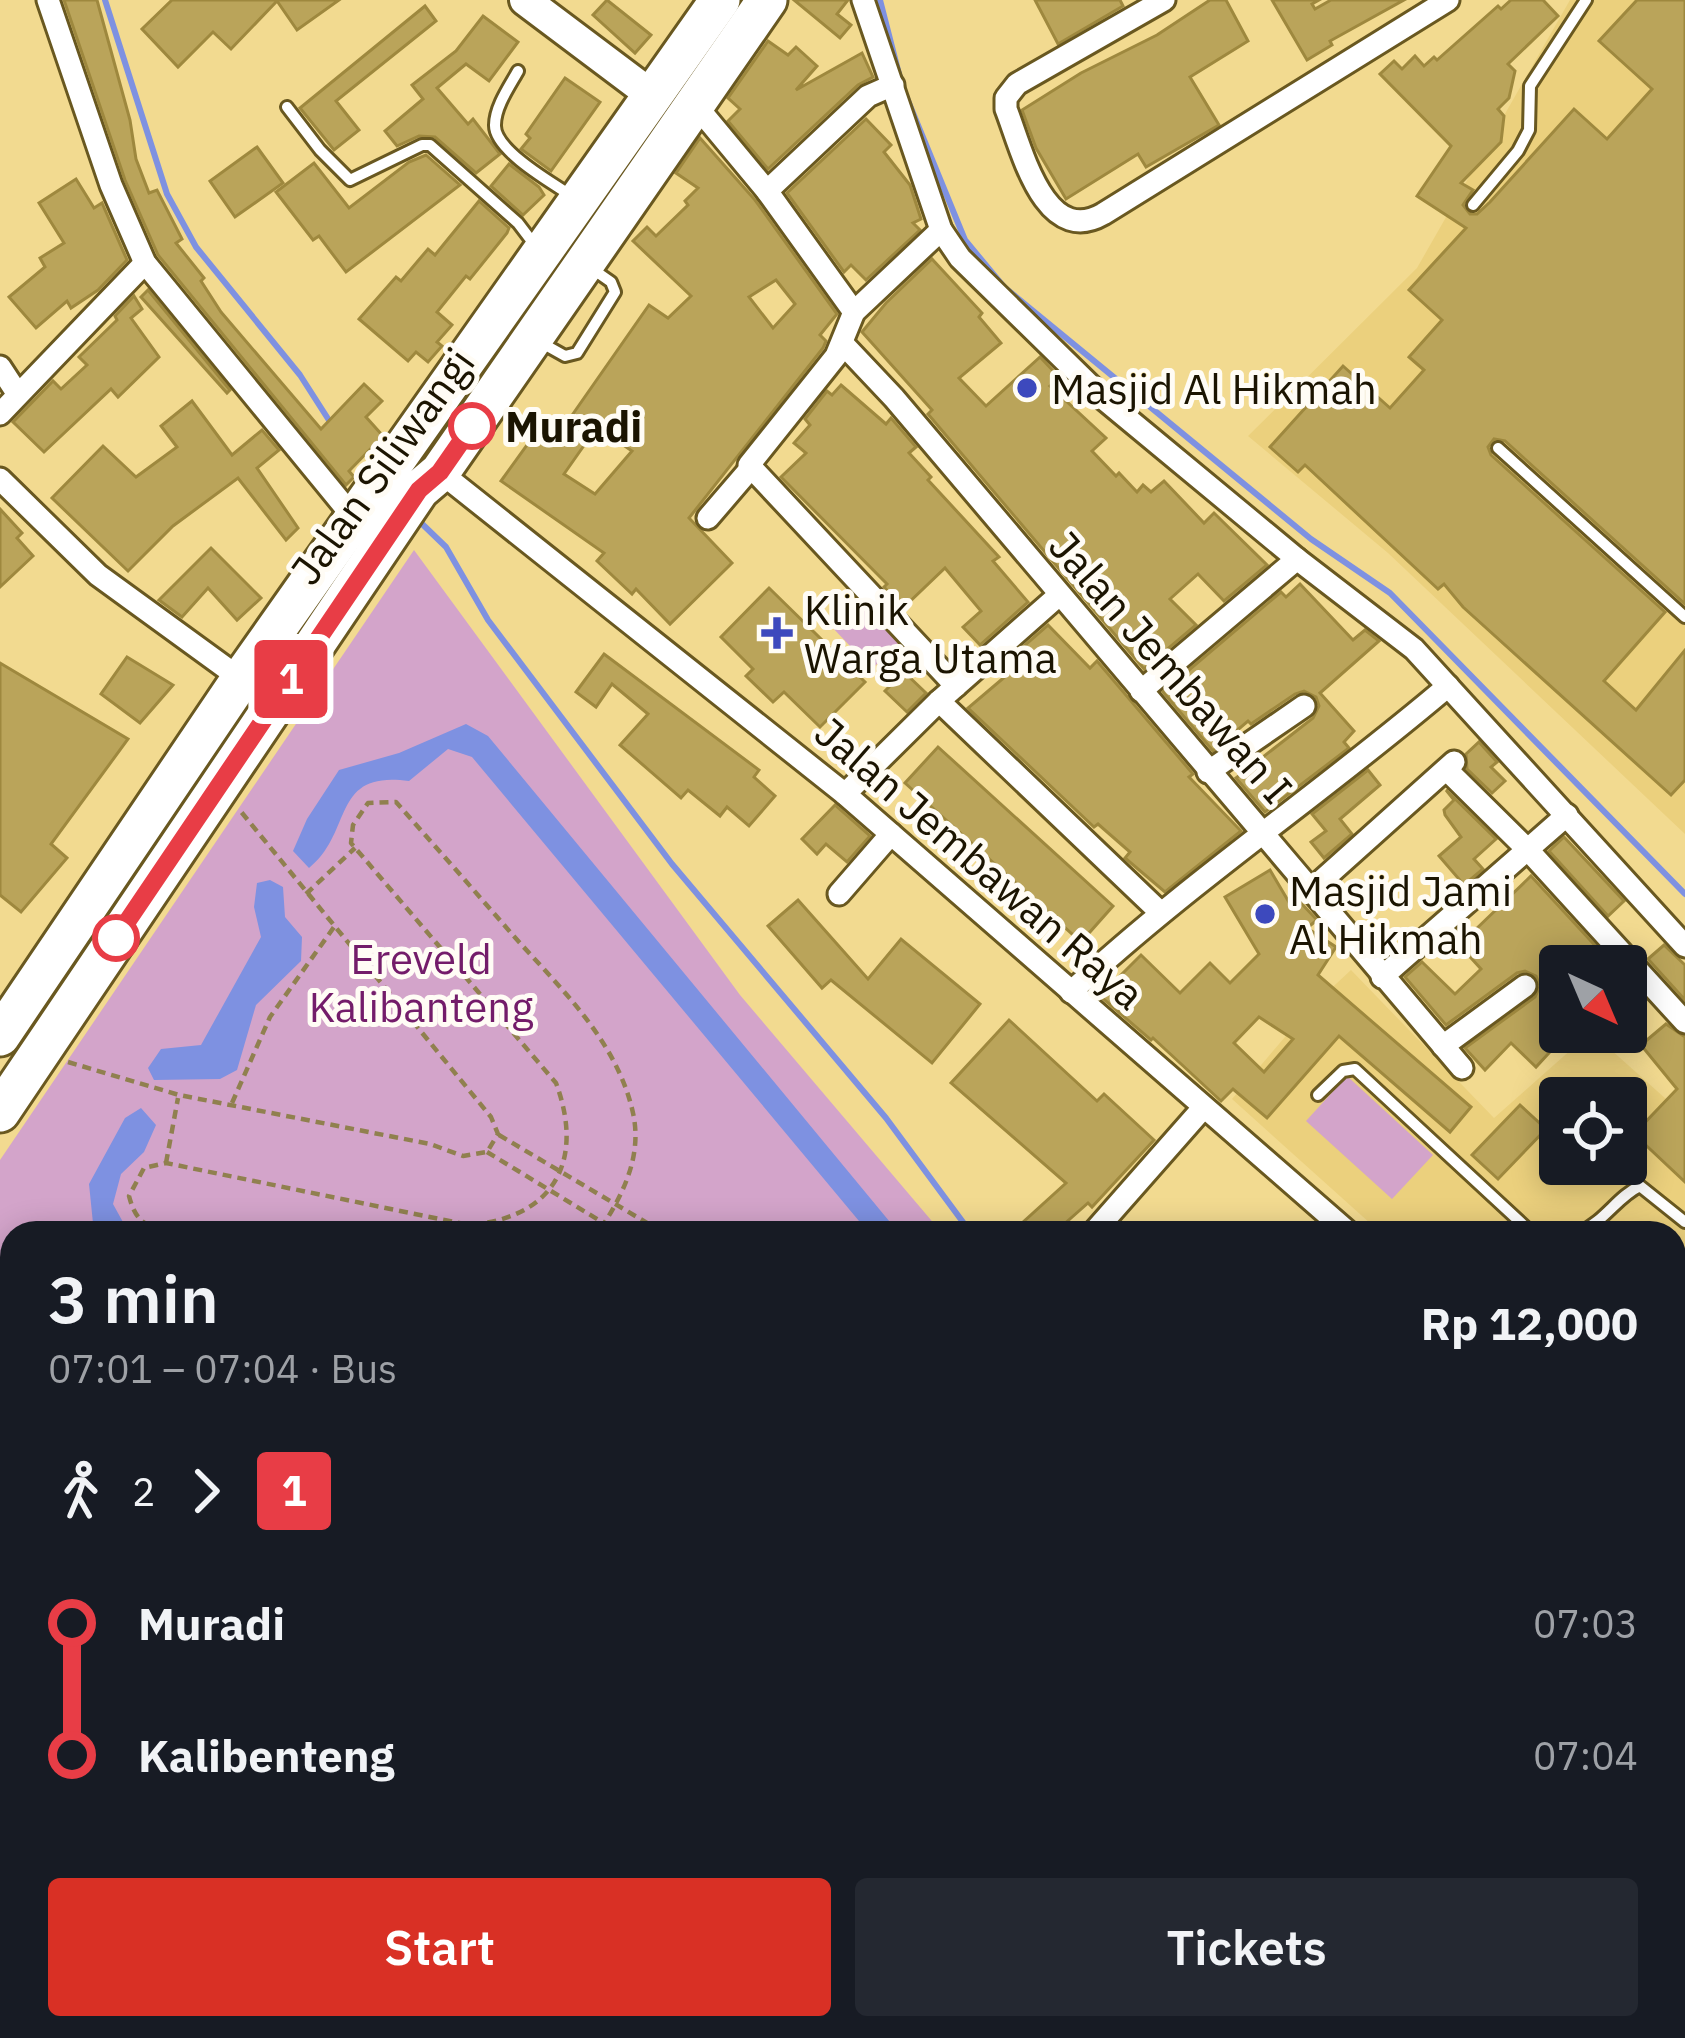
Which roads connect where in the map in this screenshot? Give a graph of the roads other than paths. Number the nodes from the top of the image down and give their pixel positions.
1 (48, 0) edge
2 (525, 0) edge
3 (720, 0) edge
4 (767, 0) edge
5 (862, 0) edge
6 (1164, 0) edge
7 (1448, 0) edge
8 (1586, 0) edge
9 (518, 71) dead end
10 (893, 85) junction
11 (654, 97) junction
12 (694, 103) junction
13 (287, 107) dead end
14 (767, 191) junction
15 (580, 201) junction
16 (1473, 205) dead end
17 (941, 230) junction
18 (543, 255) junction
19 (145, 263) junction
20 (854, 312) junction
21 (843, 344) junction
22 (0, 368) edge
23 (17, 393) junction
24 (0, 414) edge
25 (1498, 448) dead end
26 (749, 467) junction
27 (0, 479) edge
28 (395, 494) junction
29 (708, 518) dead end
30 (1297, 559) junction
31 (1058, 596) junction
32 (1685, 617) edge
33 (241, 679) junction
34 (1448, 686) junction
35 (1141, 692) junction
36 (948, 694) junction
37 (1304, 706) dead end
38 (1208, 772) junction
39 (845, 794) junction
40 (1567, 815) junction
41 (891, 834) junction
42 (1264, 835) junction
43 (1529, 851) junction
44 (1310, 891) junction
45 (839, 894) dead end
46 (1162, 914) junction
47 (1685, 946) edge
48 (1382, 976) junction
49 (1526, 986) dead end
50 (1071, 992) junction
51 (1685, 1022) edge
52 (0, 1036) edge
53 (1443, 1046) junction
54 (1462, 1068) dead end
55 (1318, 1095) dead end
56 (1203, 1108) junction
57 (0, 1112) edge
58 (1104, 1221) edge
59 (1334, 1221) edge
60 (1516, 1221) edge
61 (1601, 1221) edge
62 (1684, 1221) edge

1 - 19 street, Jalan Jembawan Raya
2 - 11 street
3 - 11 highway, Jalan Siliwangi
4 - 12 highway, Jalan Siliwangi
5 - 10 street
6 - 7 street
8 - 16 lane
9 - 15 lane
10 - 14 street
10 - 17 street
11 - 15 highway, Jalan Siliwangi
12 - 14 street
12 - 28 highway, Jalan Siliwangi
13 - 18 lane
14 - 20 street
15 - 18 highway, Jalan Siliwangi
17 - 20 street
17 - 30 street
18 - 28 highway, Jalan Siliwangi
19 - 23 street
19 - 28 street, Jalan Jembawan Raya
20 - 21 street
21 - 26 street
21 - 31 street, Jalan Jembawan I
22 - 23 street
23 - 24 street
25 - 32 lane
26 - 29 street
26 - 36 street
27 - 33 street
28 - 33 highway, Jalan Siliwangi
28 - 39 street, Jalan Jembawan Raya
28 - 57 highway, Jalan Siliwangi
30 - 34 street
30 - 35 street
31 - 35 street, Jalan Jembawan I
31 - 36 street
33 - 52 highway, Jalan Siliwangi
34 - 40 street
34 - 42 street
35 - 38 street, Jalan Jembawan I
36 - 39 street
36 - 46 street
37 - 38 street
38 - 42 street, Jalan Jembawan I
39 - 41 street, Jalan Jembawan Raya
40 - 43 street
40 - 47 street
41 - 45 street
41 - 50 street, Jalan Jembawan Raya
42 - 44 street, Jalan Jembawan I
42 - 46 street
43 - 44 street
43 - 48 street
43 - 51 street
44 - 48 street, Jalan Jembawan I
46 - 50 street
48 - 53 street, Jalan Jembawan I
49 - 53 street
50 - 56 street, Jalan Jembawan Raya
53 - 54 street, Jalan Jembawan I
55 - 60 lane
56 - 58 street
56 - 59 street, Jalan Jembawan Raya
61 - 62 lane

